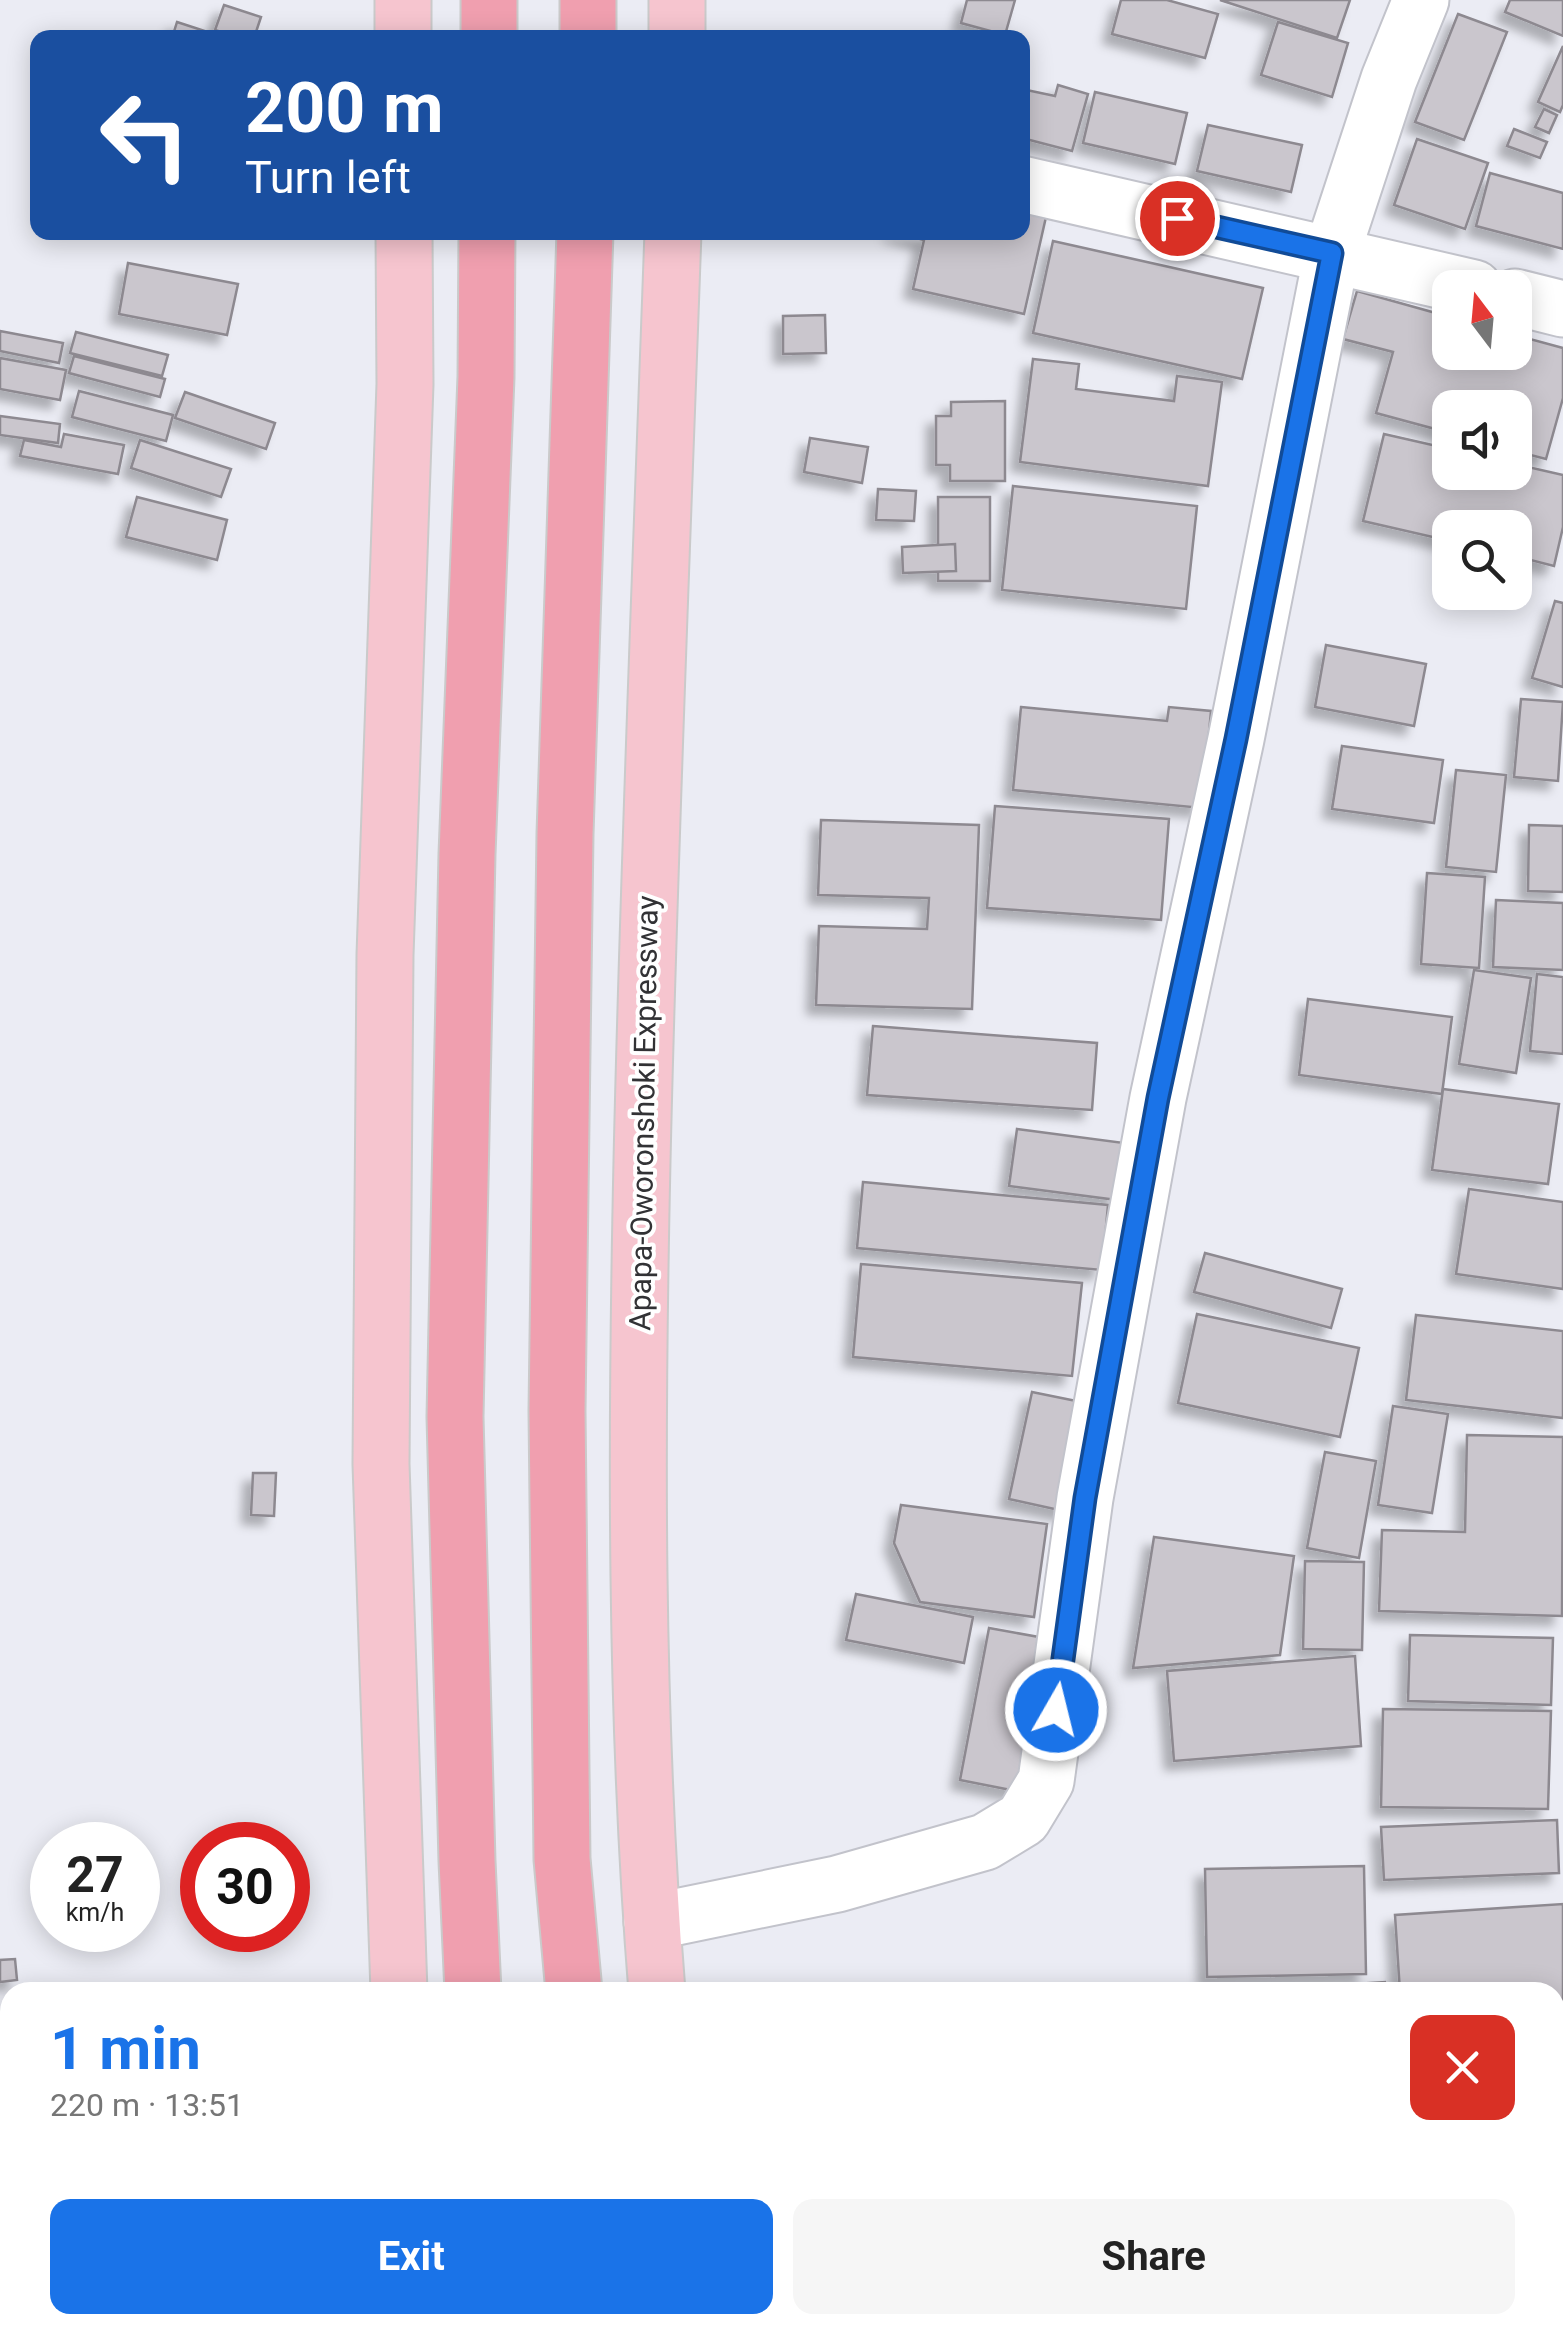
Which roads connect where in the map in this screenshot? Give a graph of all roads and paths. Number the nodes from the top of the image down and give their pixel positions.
1 (403, 0) edge
2 (489, 0) edge
3 (588, 0) edge
4 (677, 0) edge
5 (1420, 0) edge
6 (403, 30) edge
7 (489, 30) edge
8 (588, 30) edge
9 (677, 30) edge
10 (1030, 186) edge
11 (404, 240) edge
12 (487, 240) edge
13 (585, 240) edge
14 (674, 240) edge
15 (1332, 253) junction
16 (1432, 278) edge
17 (1532, 302) edge
18 (1563, 309) edge
19 (652, 1922) junction
20 (399, 1982) edge
21 (472, 1982) edge
22 (573, 1982) edge
23 (657, 1982) edge

1 - 6 main road
2 - 7 highway
3 - 8 highway
4 - 9 main road
5 - 15 street
10 - 15 street
11 - 20 main road
12 - 21 highway
13 - 22 highway
14 - 19 main road, Apapa-Oworonshoki Expressway
15 - 16 street
15 - 19 street
17 - 18 street
19 - 23 main road, Apapa-Oworonshoki Expressway

